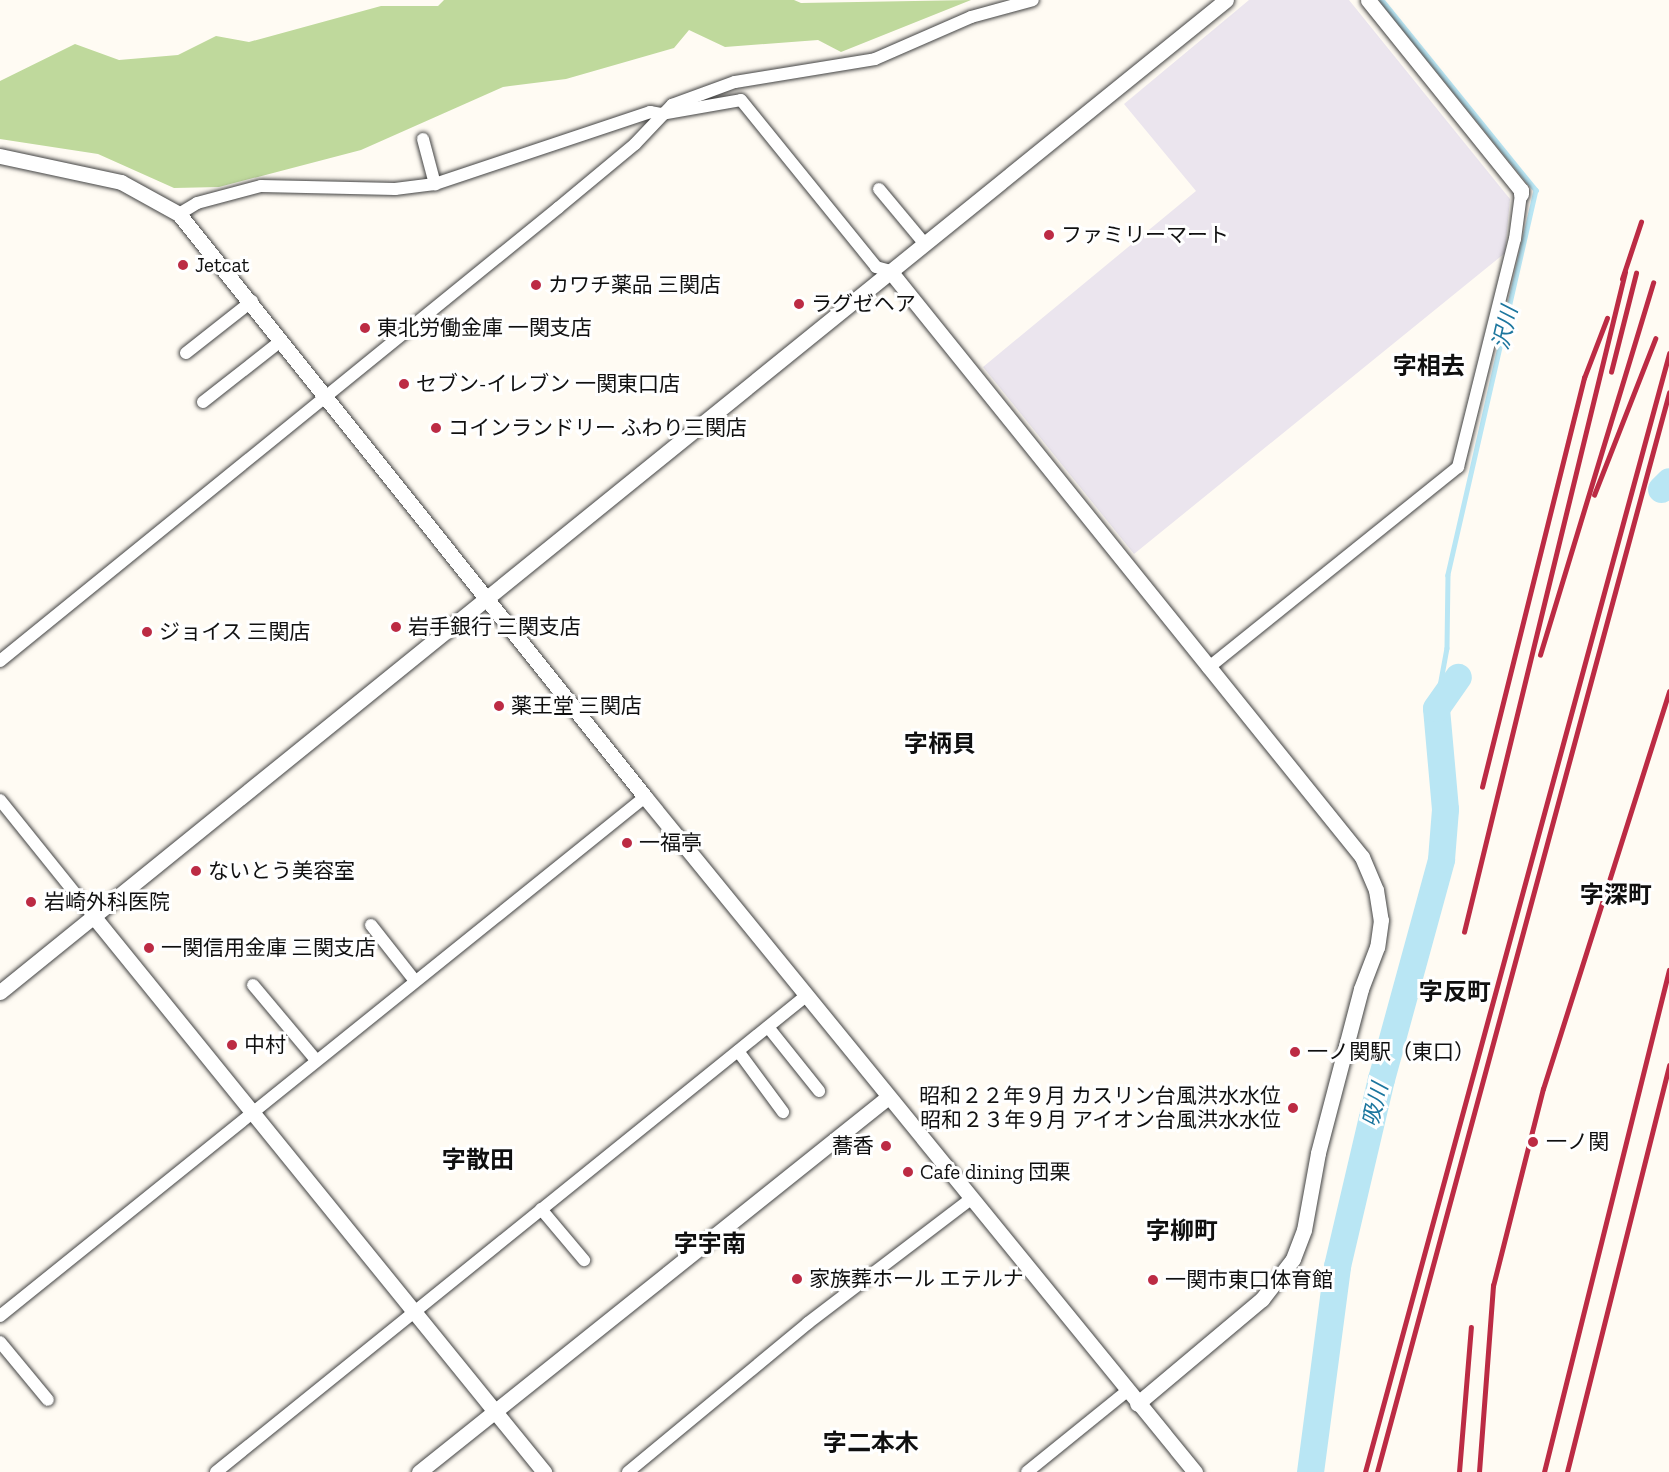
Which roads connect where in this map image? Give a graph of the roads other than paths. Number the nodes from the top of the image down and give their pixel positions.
1 (1033, 0) edge
2 (1226, 0) edge
3 (1368, 0) edge
4 (661, 114) junction
5 (423, 139) dead end
6 (0, 156) edge
7 (435, 184) junction
8 (879, 189) dead end
9 (1521, 194) joint
10 (179, 214) junction
11 (924, 243) junction
12 (890, 271) junction
13 (252, 301) junction
14 (282, 340) junction
15 (186, 353) dead end
16 (325, 395) junction
17 (203, 402) dead end
18 (486, 600) junction
19 (0, 661) edge
20 (1208, 668) junction
21 (645, 797) junction
22 (0, 801) edge
23 (94, 917) junction
24 (371, 926) dead end
25 (415, 981) junction
26 (253, 985) dead end
27 (0, 992) edge
28 (806, 996) junction
29 (768, 1027) junction
30 (738, 1051) junction
31 (316, 1060) junction
32 (819, 1091) dead end
33 (888, 1097) junction
34 (251, 1112) junction
35 (783, 1112) dead end
36 (971, 1199) junction
37 (541, 1209) junction
38 (584, 1260) dead end
39 (414, 1312) junction
40 (0, 1316) edge
41 (0, 1342) edge
42 (1127, 1391) junction
43 (48, 1400) dead end
44 (1137, 1404) junction
45 (494, 1412) junction
46 (216, 1472) edge
47 (418, 1472) edge
48 (544, 1472) edge
49 (628, 1472) edge
50 (1028, 1472) edge
51 (1195, 1472) edge

1 - 4 street
2 - 11 street
3 - 9 street
4 - 7 street
4 - 12 street
4 - 16 street
5 - 7 street
6 - 10 street
7 - 10 street
8 - 11 street
9 - 20 street
10 - 13 street
11 - 12 street
12 - 18 street
12 - 20 street
13 - 14 street
13 - 15 street
14 - 16 street
14 - 17 street
16 - 18 street
16 - 19 street
18 - 21 street
18 - 23 street
20 - 44 street
21 - 25 street
21 - 28 street
22 - 23 street
23 - 27 street
23 - 34 street
24 - 25 street
25 - 31 street
26 - 31 street
28 - 29 street
28 - 33 street
29 - 30 street
29 - 32 street
30 - 35 street
30 - 37 street
31 - 34 street
33 - 36 street
33 - 45 street
34 - 39 street
34 - 40 street
36 - 42 street
36 - 49 street
37 - 38 street
37 - 39 street
39 - 45 street
39 - 46 street
41 - 43 street
42 - 44 street
42 - 50 street
44 - 51 street
45 - 47 street
45 - 48 street

